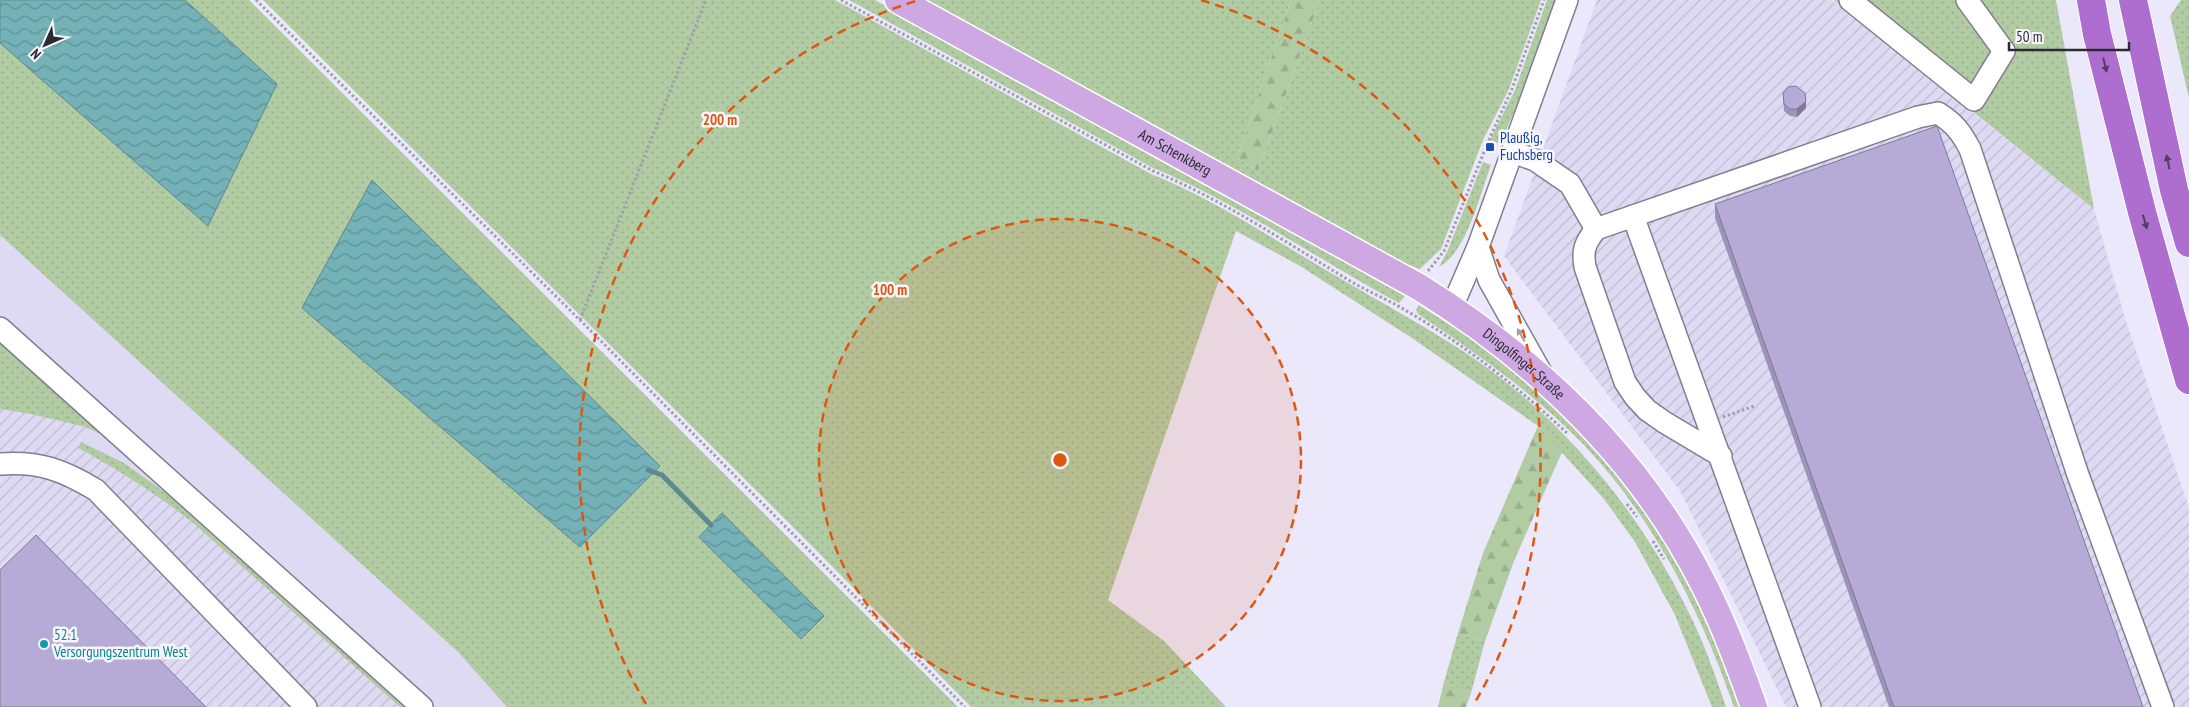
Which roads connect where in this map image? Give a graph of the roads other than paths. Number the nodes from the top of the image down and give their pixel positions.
1 (898, 0) edge
2 (1567, 0) edge
3 (1850, 0) edge
4 (1967, 0) edge
5 (2091, 0) edge
6 (2133, 0) edge
7 (1512, 152) junction
8 (1633, 216) junction
9 (1596, 229) junction
10 (2189, 243) edge
11 (1478, 247) junction
12 (1452, 307) junction
13 (0, 328) edge
14 (1544, 378) junction
15 (2189, 380) edge
16 (1721, 456) junction
17 (0, 464) edge
18 (306, 707) edge
19 (422, 707) edge
20 (1754, 707) edge
21 (1810, 707) edge
22 (2163, 707) edge

1 - 12 main road, Am Schenkberg
2 - 7 street
3 - 4 street
5 -> 15 highway
10 -> 6 highway
7 - 9 street
7 - 11 street
8 - 9 street
8 - 16 street
8 - 22 street
9 - 16 street
11 - 12 street
14 -> 11 street
12 - 14 main road, Dingolfinger Straße
13 - 19 street
14 - 20 main road, Dingolfinger Straße
16 - 21 street
17 - 18 street

